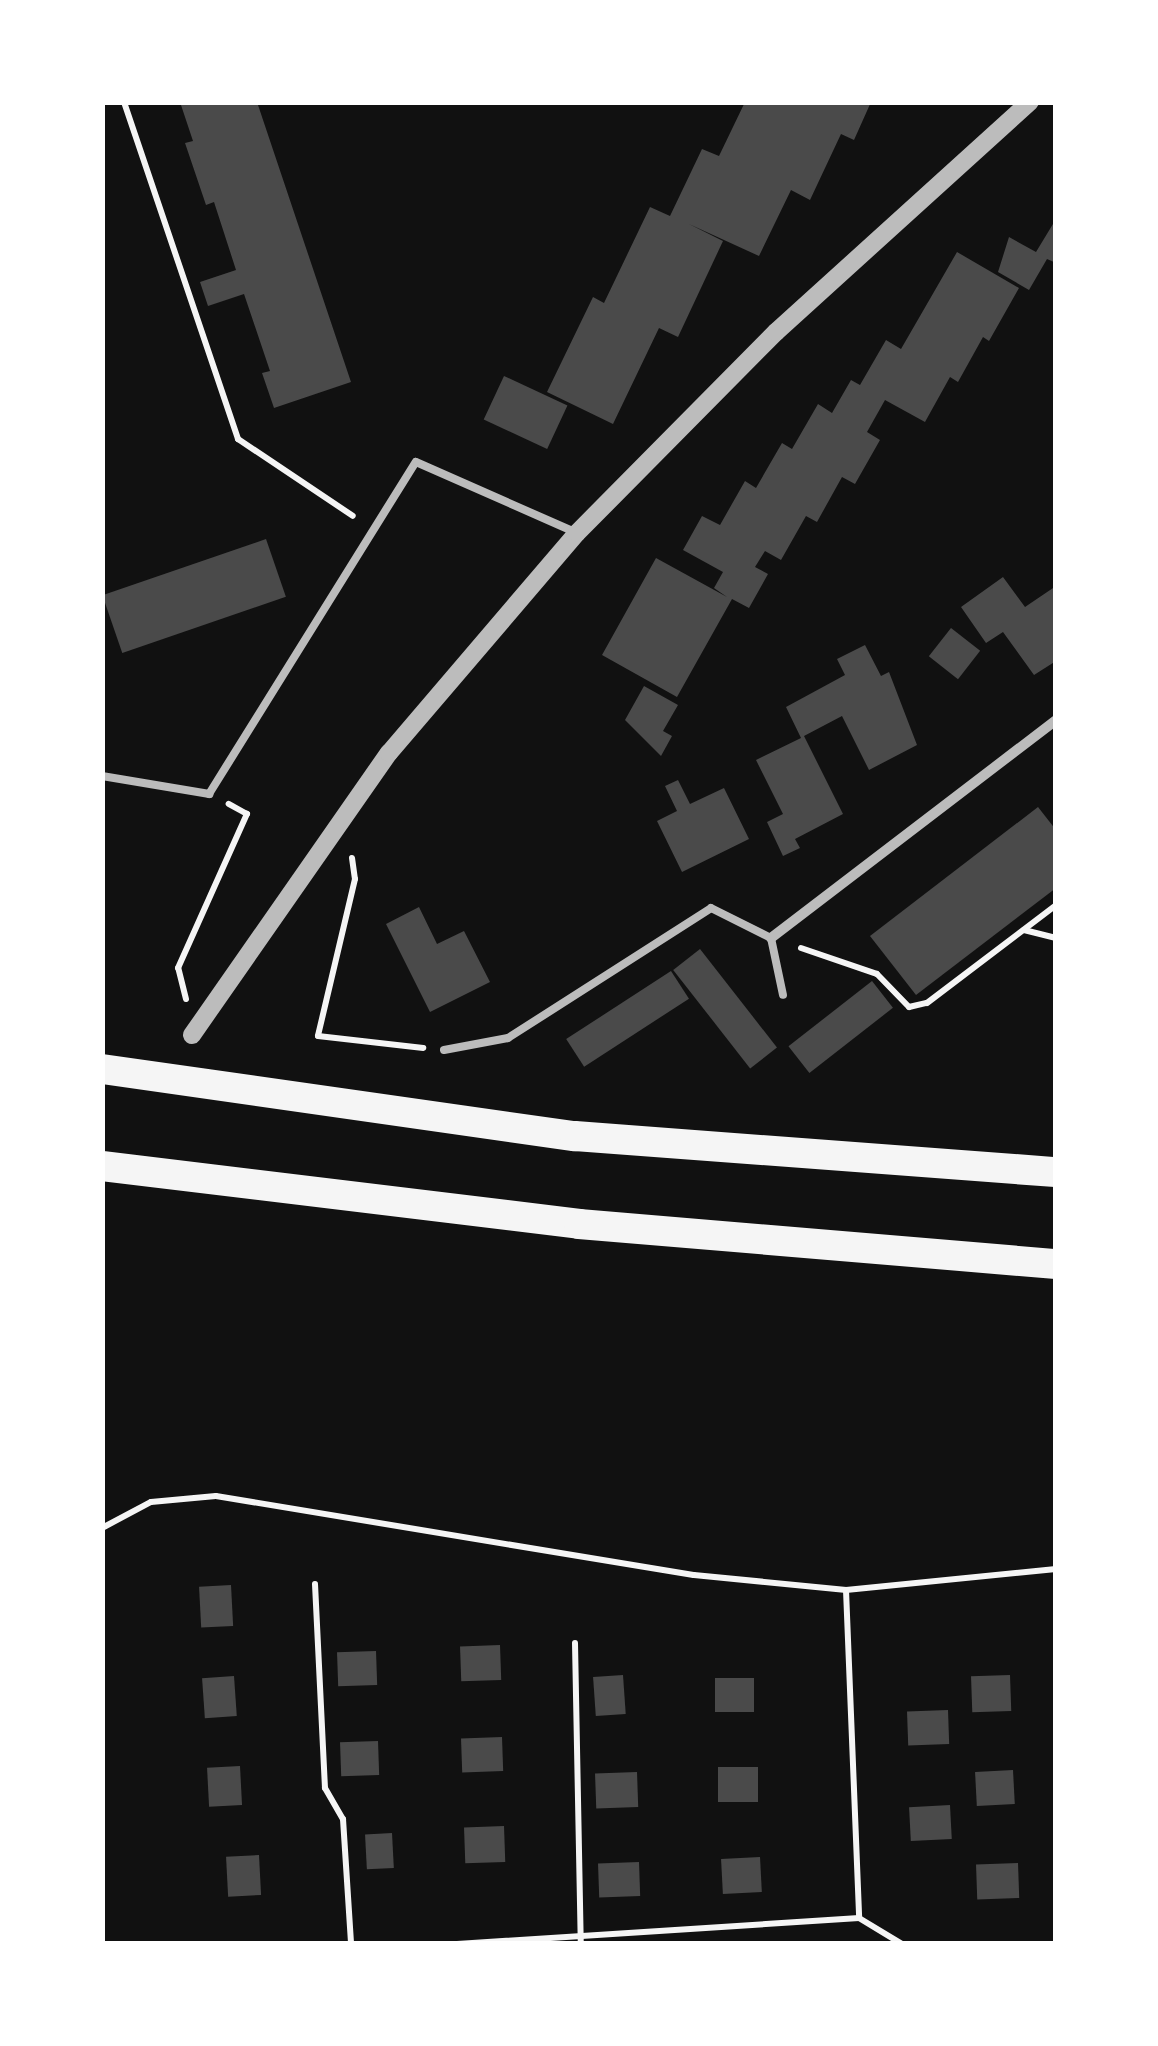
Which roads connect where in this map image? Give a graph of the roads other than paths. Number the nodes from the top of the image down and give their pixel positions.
1 (1030, 102) edge
2 (578, 534) junction
3 (1056, 720) edge
4 (102, 776) edge
5 (771, 938) junction
6 (784, 994) dead end
7 (196, 1028) road end
8 (444, 1050) road end
9 (102, 1069) edge
10 (102, 1166) edge
11 (1056, 1172) edge
12 (1056, 1264) edge

1 - 2 street
2 - 4 lane
2 - 7 street
3 - 5 street
5 - 6 lane
5 - 8 lane
9 - 11 highway
10 - 12 highway

